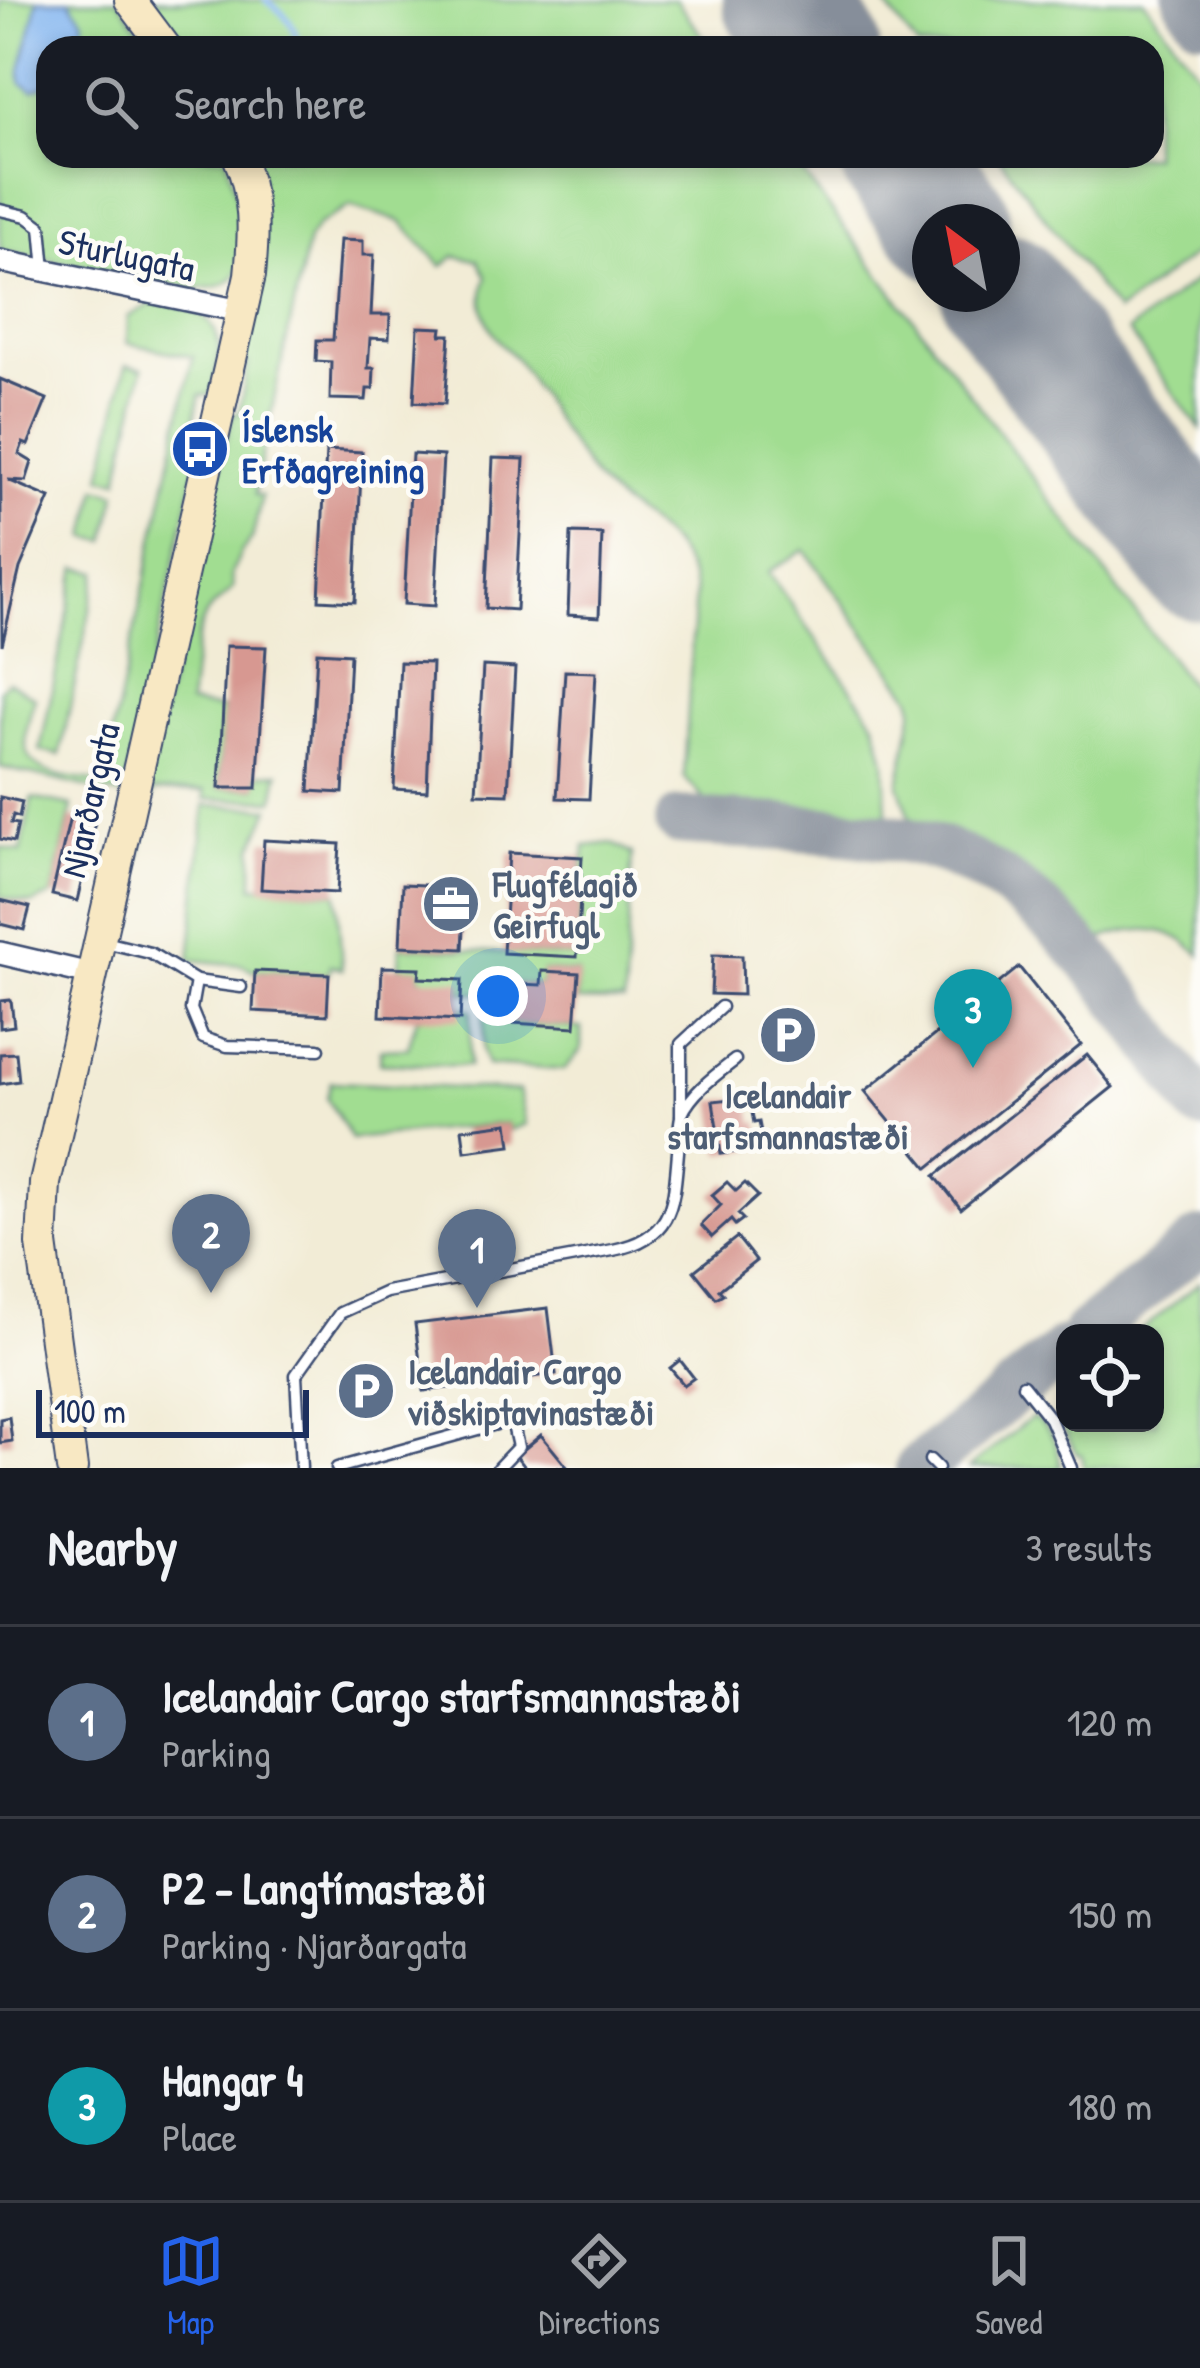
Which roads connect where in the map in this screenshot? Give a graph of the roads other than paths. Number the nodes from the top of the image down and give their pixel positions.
1 (130, 0) edge
2 (157, 36) edge
3 (243, 168) edge
4 (0, 210) edge
5 (0, 261) edge
6 (45, 270) junction
7 (241, 311) junction
8 (98, 940) junction
9 (0, 952) edge
10 (90, 974) junction
11 (196, 981) junction
12 (241, 986) dead end
13 (721, 1007) dead end
14 (319, 1049) dead end
15 (735, 1060) dead end
16 (681, 1115) junction
17 (1023, 1385) dead end
18 (72, 1468) edge
19 (301, 1468) edge
20 (337, 1468) edge
21 (498, 1468) edge
22 (1071, 1468) edge

1 - 2 main road
3 - 7 main road, Njarðargata
4 - 6 lane
5 - 6 street, Sturlugata
6 - 7 street, Sturlugata
7 - 8 main road, Njarðargata
8 - 10 main road, Njarðargata
8 - 11 lane
9 - 10 street
10 - 18 main road, Njarðargata
11 - 12 lane
11 - 14 lane
13 - 16 lane
15 - 16 lane
16 - 19 lane
17 - 22 lane
20 - 21 lane

